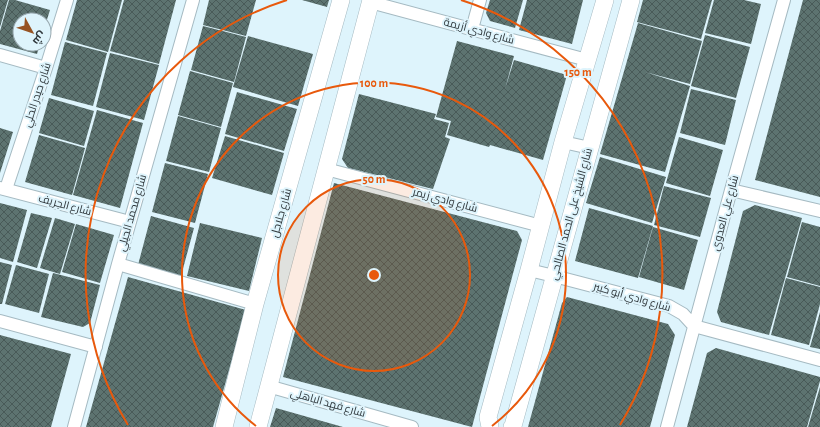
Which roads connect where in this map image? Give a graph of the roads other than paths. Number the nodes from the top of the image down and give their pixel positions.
1 (67, 0) edge
2 (193, 0) edge
3 (342, 0) edge
4 (480, 0) edge
5 (605, 0) edge
6 (631, 0) edge
7 (784, 0) edge
8 (370, 1) edge
9 (472, 29) junction
10 (0, 55) edge
11 (587, 60) junction
12 (46, 68) junction
13 (563, 142) junction
14 (590, 148) junction
15 (326, 168) junction
16 (3, 189) edge
17 (731, 190) junction
18 (820, 211) edge
19 (130, 222) junction
20 (541, 226) junction
21 (118, 264) junction
22 (529, 270) junction
23 (554, 276) junction
24 (255, 304) junction
25 (0, 321) edge
26 (694, 326) junction
27 (96, 347) junction
28 (820, 360) edge
29 (268, 386) junction
30 (228, 424) edge
31 (74, 427) edge
32 (258, 427) edge
33 (412, 427) edge
34 (490, 427) edge
35 (512, 427) edge
36 (666, 427) edge

1 - 12 street, شارع حيدر الحلي
2 - 19 street, شارع محمد الجيلي
3 - 24 street, شارع جلاجل
4 - 9 street
5 - 11 street
6 - 14 street, شارع الشيخ على الحمد الصالحي
7 - 17 street, شارع علي العدوي
8 - 9 street, شارع وادي أزيمة
8 - 15 street
9 - 11 street, شارع وادي أزيمة
10 - 12 street
11 - 13 street
12 - 16 street, شارع حيدر الحلي
13 - 14 street
13 - 20 street
14 - 23 street, شارع الشيخ على الحمد الصالحي
15 - 20 street, شارع وادي زيمر
15 - 29 street
16 - 19 street, شارع الجريف
17 - 18 street
17 - 26 street, شارع علي العدوي
19 - 21 street, شارع محمد الجيلي
20 - 22 street
21 - 24 street
21 - 27 street, شارع محمد الجيلي
22 - 23 street, شارع وادي أبو كبير
22 - 34 street
23 - 26 street, شارع وادي أبو كبير
23 - 35 street, شارع الشيخ على الحمد الصالحي
24 - 30 street, شارع جلاجل
25 - 27 street
26 - 28 street, شارع وادي أبو كبير
26 - 36 street, شارع علي العدوي
27 - 31 street, شارع محمد الجيلي
29 - 32 street
29 - 33 street, شارع فهد الباهلي

